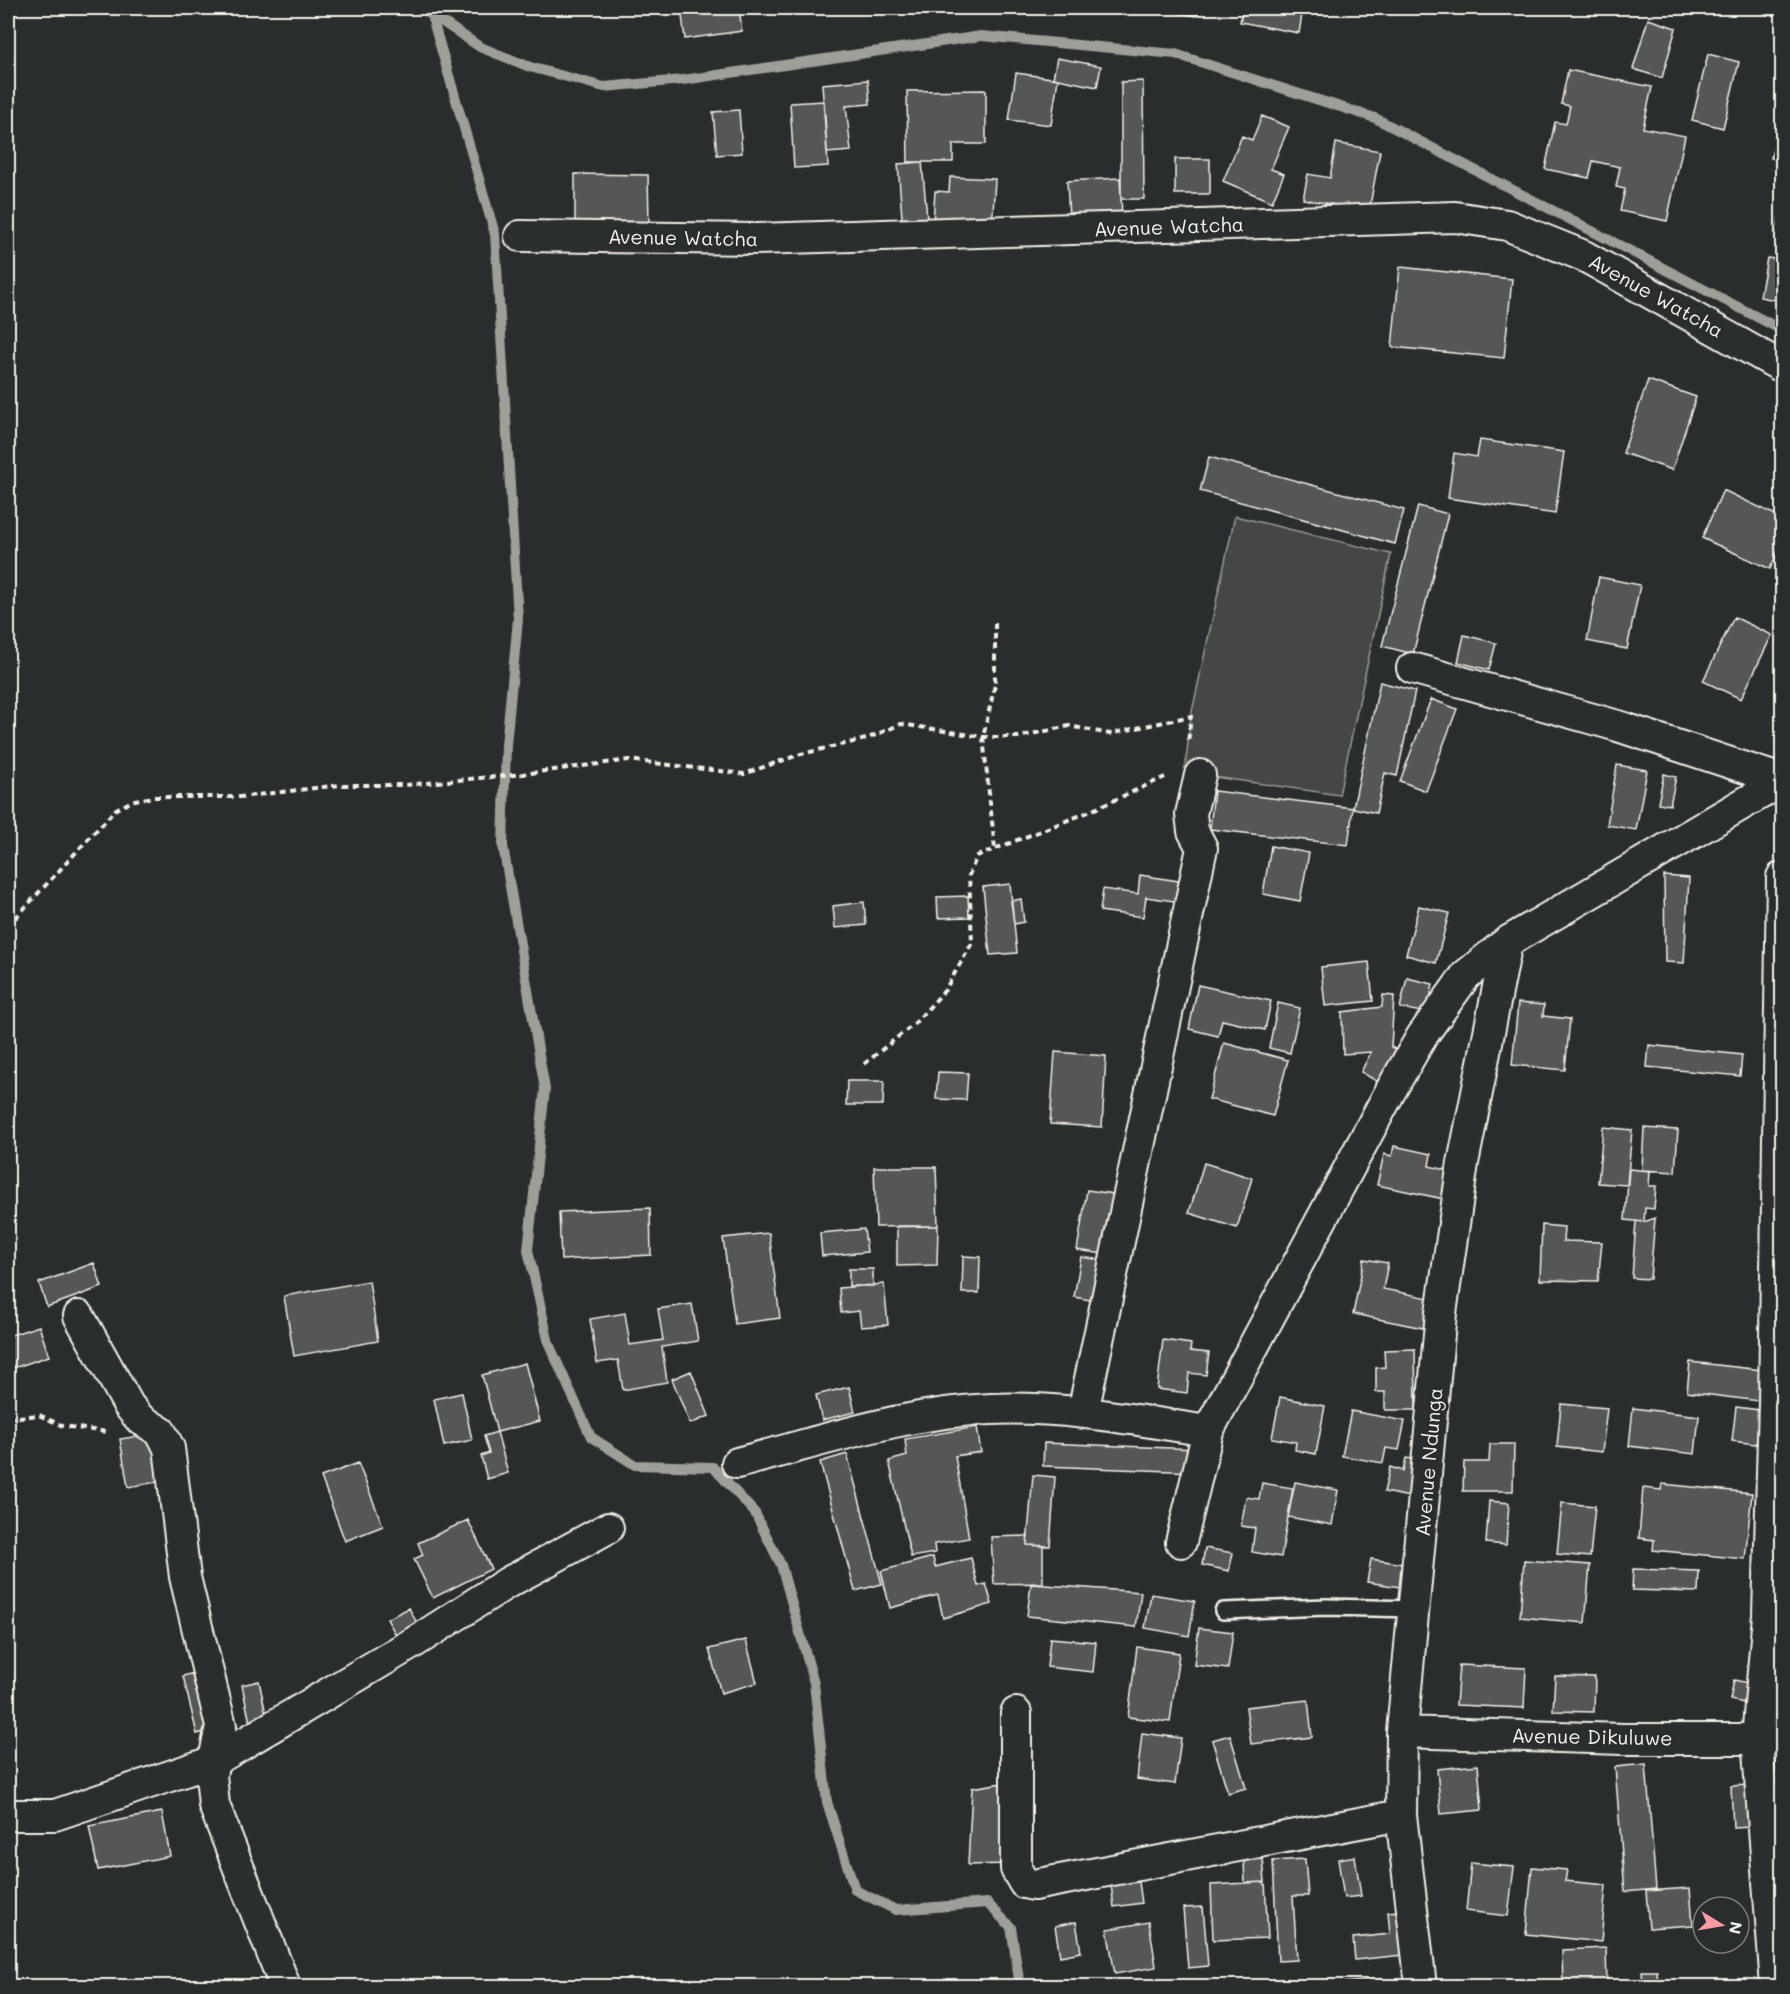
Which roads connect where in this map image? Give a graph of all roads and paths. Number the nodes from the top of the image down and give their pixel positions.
1 (520, 236) dead end
2 (1782, 367) edge
3 (995, 623) dead end
4 (1412, 668) dead end
5 (1191, 716) dead end
6 (983, 737) junction
7 (1188, 774) joint
8 (1782, 781) edge
9 (995, 849) junction
10 (1782, 878) edge
11 (8, 926) edge
12 (1507, 942) junction
13 (864, 1064) dead end
14 (80, 1316) dead end
15 (1083, 1412) junction
16 (8, 1418) edge
17 (140, 1419) junction
18 (1208, 1431) junction
19 (737, 1463) dead end
20 (608, 1528) dead end
21 (1180, 1542) dead end
22 (1416, 1609) junction
23 (1223, 1611) dead end
24 (1016, 1713) dead end
25 (1402, 1732) junction
26 (1770, 1739) edge
27 (214, 1761) junction
28 (8, 1815) edge
29 (1401, 1815) junction
30 (285, 1986) edge
31 (1421, 1986) edge
32 (1776, 1986) edge

1 - 2 street, Avenue Watcha
3 - 6 path
4 - 8 street
5 - 6 path
6 - 9 path
6 - 11 path
7 - 9 path
7 - 15 street
8 - 12 street
9 - 13 path
10 - 26 street
12 - 18 street
12 - 22 street, Avenue Ndunga
14 - 17 street
15 - 18 street
15 - 19 street
16 - 17 path
17 - 27 street
18 - 21 street
20 - 27 street
22 - 23 lane
22 - 25 street, Avenue Ndunga
24 - 29 street
25 - 26 street, Avenue Dikuluwe
25 - 29 street, Avenue Ndunga
26 - 32 street
27 - 28 street
27 - 30 street
29 - 31 street, Avenue Ndunga

